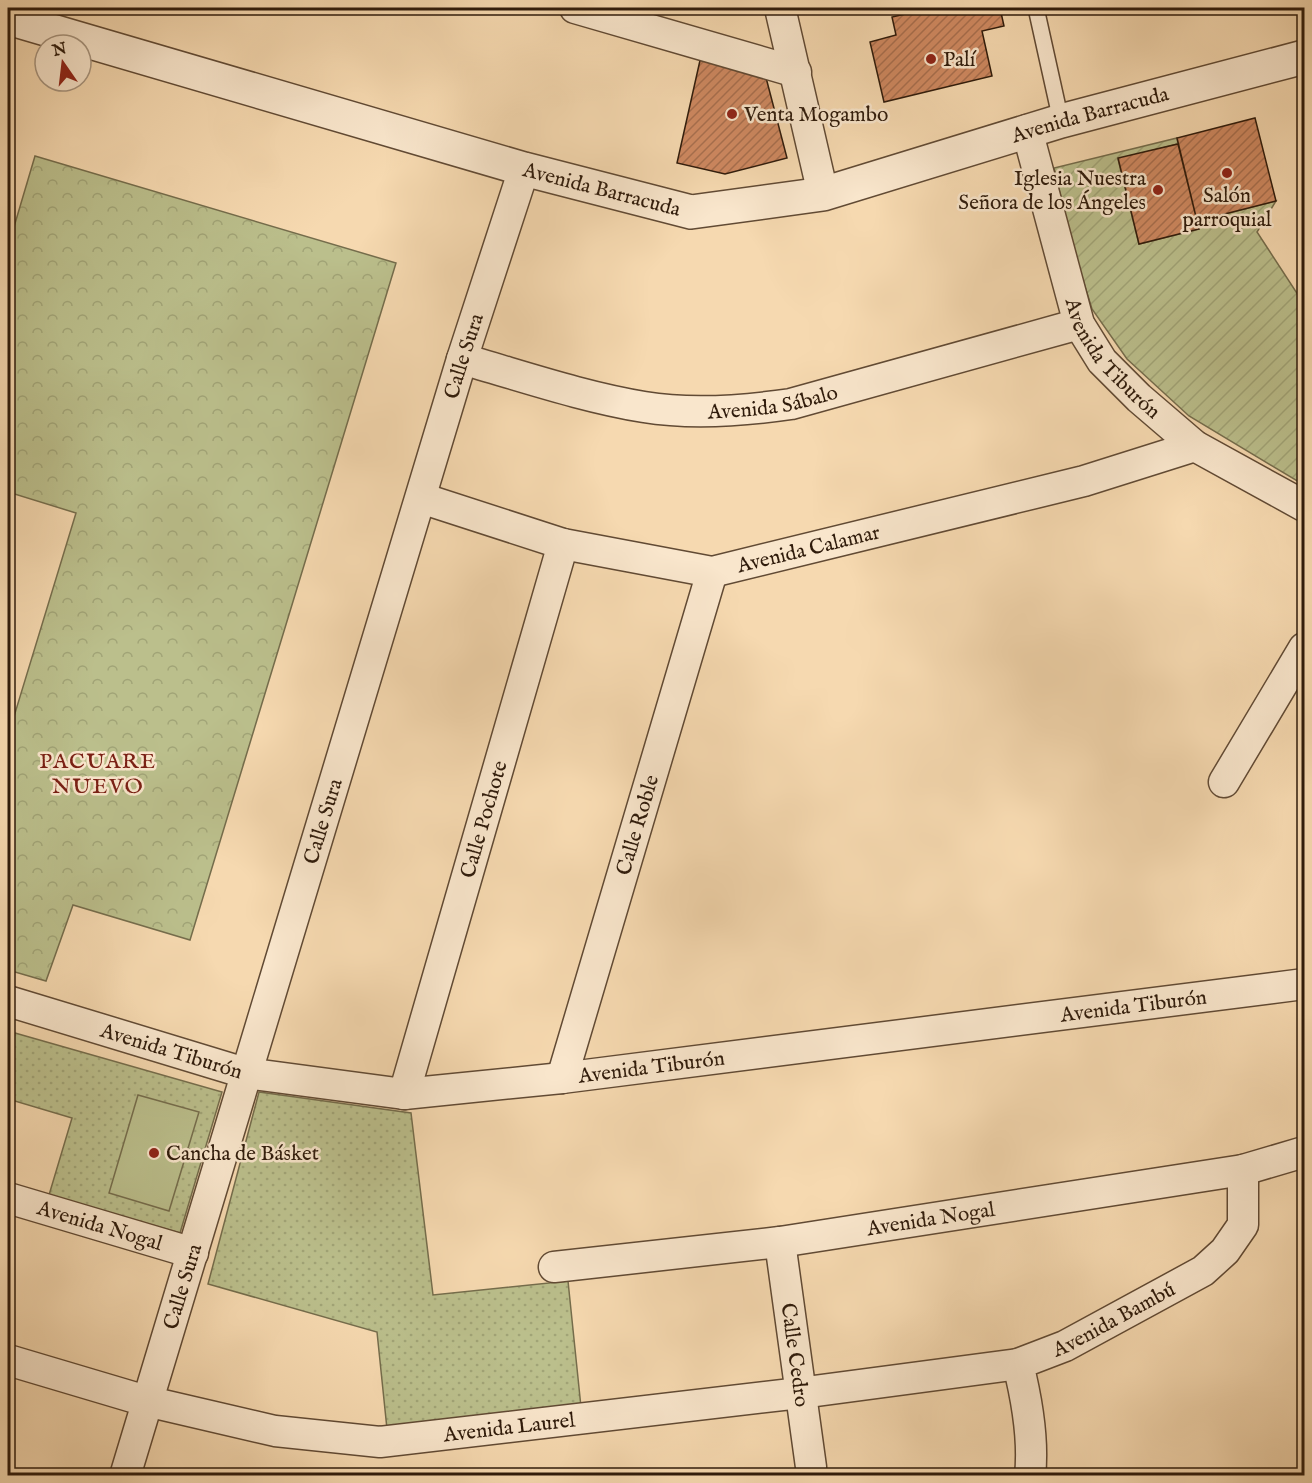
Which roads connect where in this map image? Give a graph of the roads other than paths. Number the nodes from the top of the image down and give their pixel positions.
1 (575, 8) edge
2 (780, 8) edge
3 (1036, 8) edge
4 (8, 18) edge
5 (1305, 57) edge
6 (796, 72) junction
7 (1061, 121) junction
8 (1027, 130) junction
9 (524, 169) junction
10 (823, 194) junction
11 (1079, 324) junction
12 (462, 358) junction
13 (1195, 446) junction
14 (421, 498) junction
15 (1305, 506) edge
16 (563, 544) junction
17 (712, 572) junction
18 (1305, 648) edge
19 (1224, 782) dead end
20 (1305, 984) edge
21 (8, 1001) edge
22 (245, 1073) junction
23 (562, 1078) junction
24 (404, 1094) junction
25 (1305, 1152) edge
26 (1243, 1170) junction
27 (8, 1198) edge
28 (780, 1242) junction
29 (193, 1253) junction
30 (554, 1267) dead end
31 (8, 1360) edge
32 (1018, 1364) junction
33 (800, 1393) junction
34 (146, 1401) junction
35 (811, 1467) dead end
36 (124, 1476) edge
37 (1030, 1476) edge

1 - 6 street
2 - 6 street
3 - 7 lane
4 - 9 street, Avenida Barracuda
5 - 7 street, Avenida Barracuda
6 - 10 street
7 - 8 street, Avenida Barracuda
8 - 10 street, Avenida Barracuda
8 - 11 street, Avenida Tiburón
9 - 10 street, Avenida Barracuda
9 - 12 street, Calle Sura
11 - 12 street, Avenida Sábalo
11 - 13 street, Avenida Tiburón
12 - 14 street, Calle Sura
13 - 15 street, Avenida Tiburón
13 - 17 street, Avenida Calamar
14 - 16 street, Avenida Calamar
14 - 22 street, Calle Sura
16 - 17 street, Avenida Calamar
16 - 24 street, Calle Pochote
17 - 23 street, Calle Roble
18 - 19 street
20 - 23 street, Avenida Tiburón
21 - 22 street, Avenida Tiburón
22 - 24 street, Avenida Tiburón
22 - 29 street, Calle Sura
23 - 24 street, Avenida Tiburón
25 - 26 street, Avenida Nogal
26 - 28 street, Avenida Nogal
26 - 32 street, Avenida Bambú
27 - 29 street, Avenida Nogal
28 - 30 street, Avenida Nogal
28 - 33 street, Calle Cedro
29 - 34 street, Calle Sura
31 - 34 street, Avenida Laurel
32 - 33 street, Avenida Laurel
32 - 37 street
33 - 34 street, Avenida Laurel
33 - 35 street, Calle Cedro
34 - 36 street, Calle Sura

